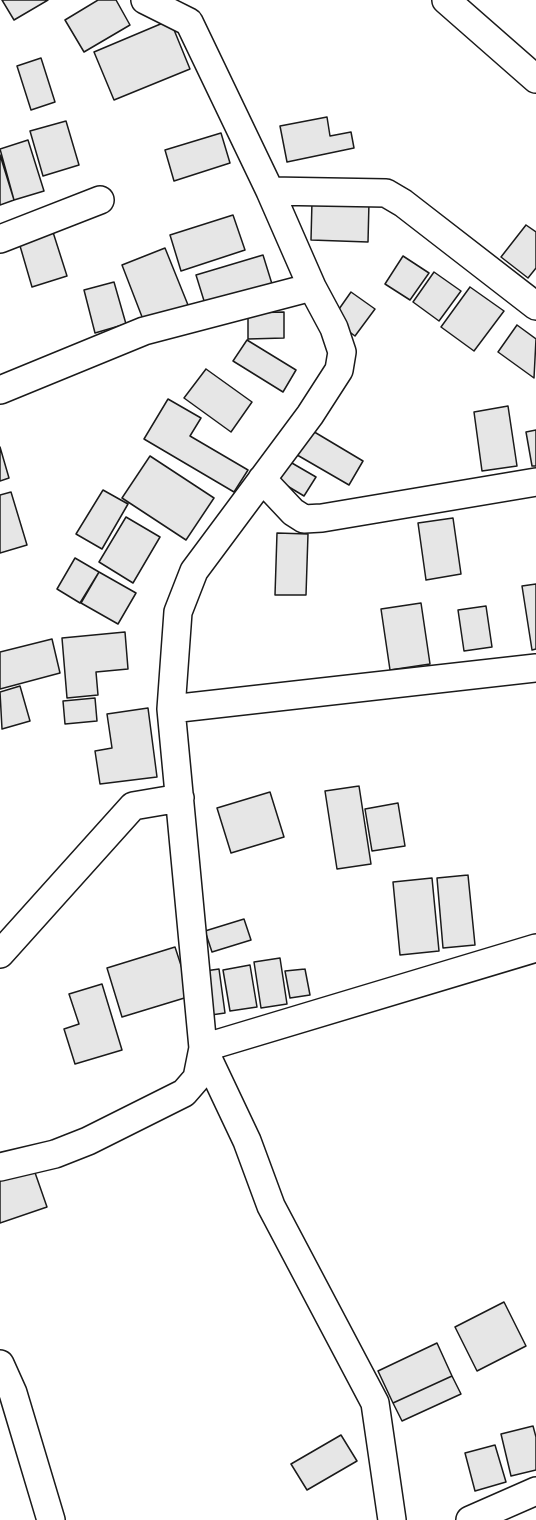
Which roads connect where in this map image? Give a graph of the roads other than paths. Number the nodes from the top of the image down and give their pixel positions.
1 (145, 0) edge
2 (446, 0) edge
3 (536, 80) edge
4 (270, 191) junction
5 (100, 200) dead end
6 (0, 239) edge
7 (312, 286) junction
8 (536, 306) edge
9 (0, 390) edge
10 (262, 479) junction
11 (536, 482) edge
12 (536, 668) edge
13 (171, 709) junction
14 (180, 798) junction
15 (536, 948) edge
16 (0, 954) edge
17 (203, 1048) junction
18 (0, 1167) edge
19 (0, 1364) edge
20 (536, 1491) edge
21 (51, 1520) edge
22 (392, 1520) edge
23 (470, 1520) edge

1 - 4 street
2 - 3 street
4 - 7 street
4 - 8 street
5 - 6 street
7 - 9 street
7 - 10 street
10 - 11 street
10 - 13 street
12 - 13 street
13 - 14 street
14 - 16 street
14 - 17 street
15 - 17 street
17 - 18 street
17 - 22 street
19 - 21 street
20 - 23 street

